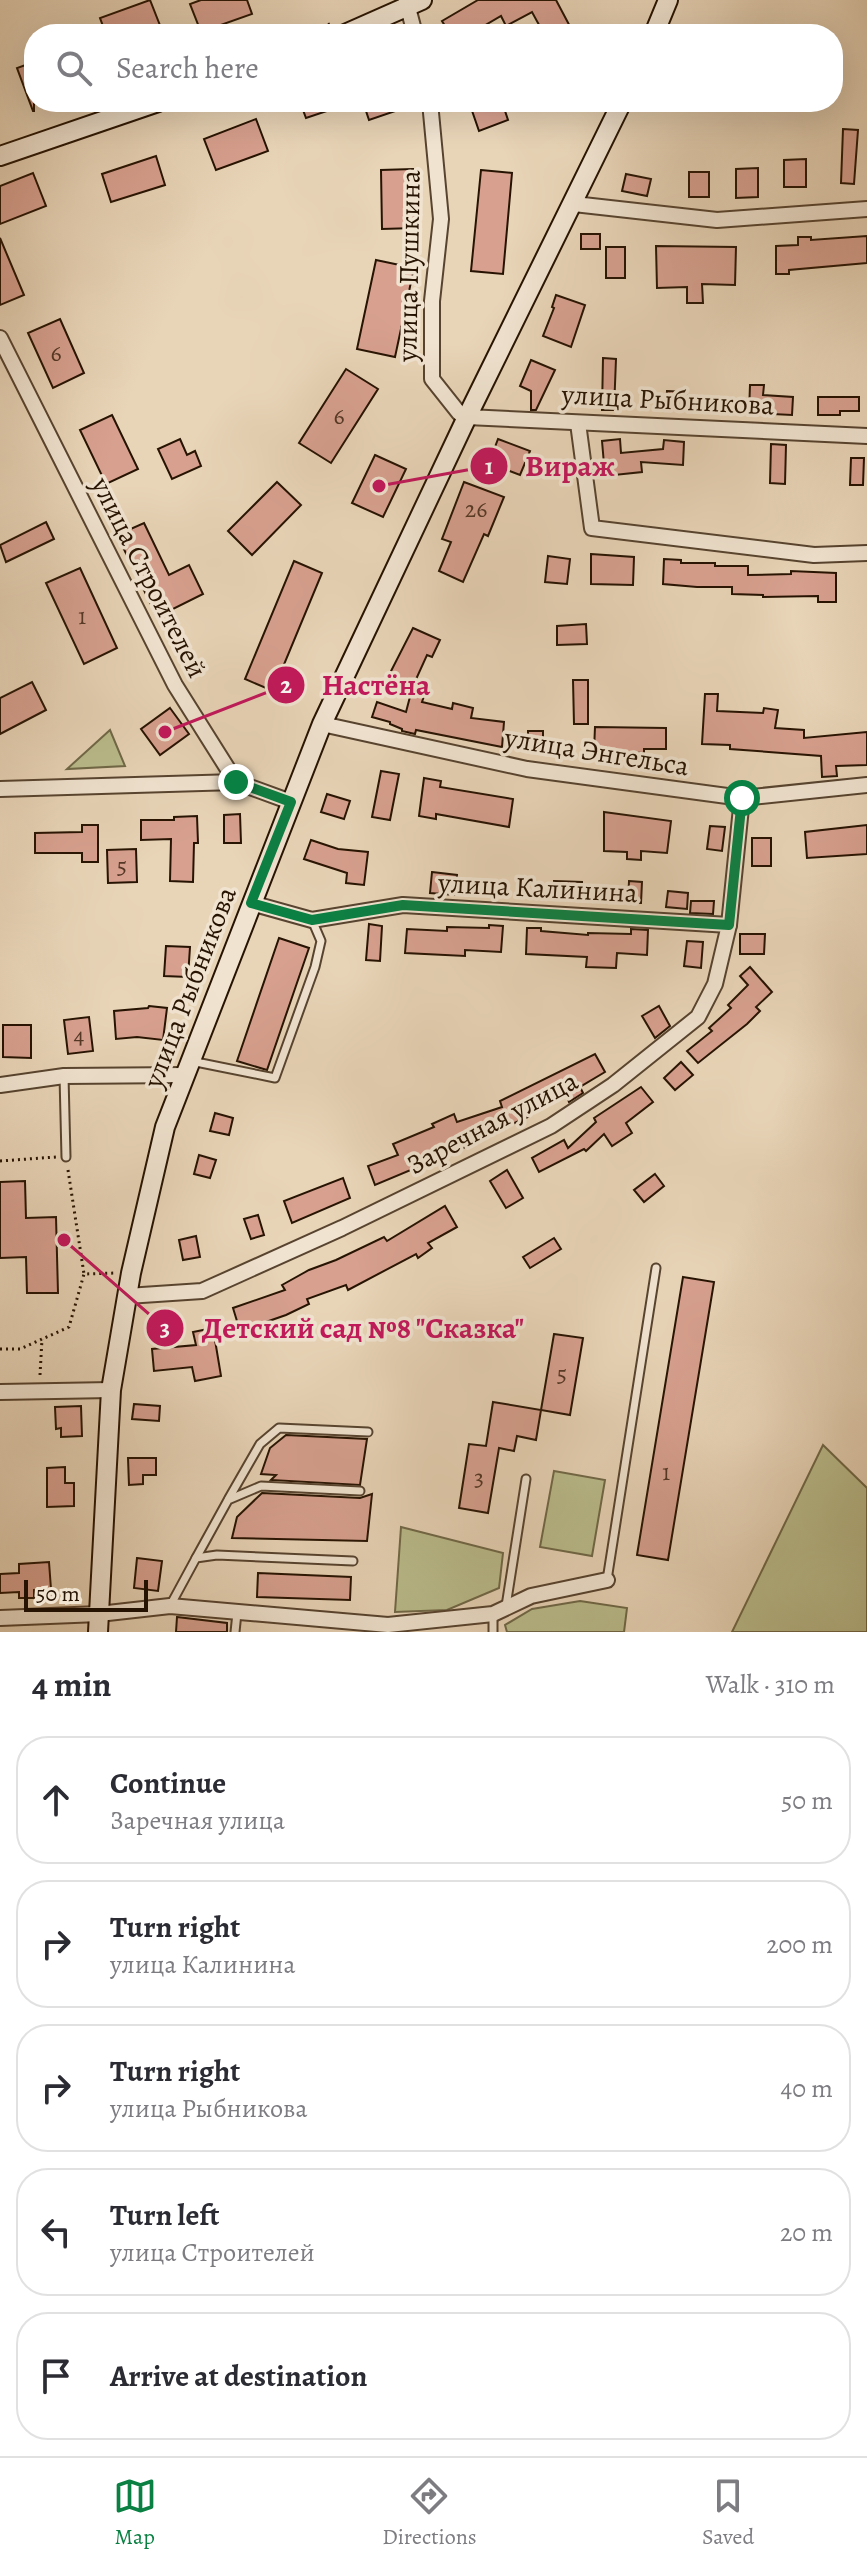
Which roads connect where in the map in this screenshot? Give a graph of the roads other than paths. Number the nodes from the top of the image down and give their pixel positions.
1 (668, 0) edge
2 (413, 2) edge
3 (366, 24) edge
4 (414, 24) edge
5 (658, 24) edge
6 (129, 112) edge
7 (431, 112) edge
8 (617, 112) edge
9 (0, 156) edge
10 (574, 204) junction
11 (867, 209) edge
12 (0, 338) edge
13 (467, 417) junction
14 (578, 423) junction
15 (867, 436) edge
16 (867, 553) edge
17 (322, 724) junction
18 (236, 782) junction
19 (867, 785) edge
20 (0, 789) edge
21 (742, 798) junction
22 (291, 802) junction
23 (251, 903) junction
24 (312, 920) junction
25 (729, 925) junction
26 (187, 1068) junction
27 (64, 1076) junction
28 (0, 1085) edge
29 (66, 1157) road end
30 (656, 1268) dead end
31 (127, 1296) junction
32 (111, 1390) junction
33 (0, 1392) edge
34 (368, 1432) dead end
35 (526, 1479) dead end
36 (360, 1491) dead end
37 (228, 1500) junction
38 (196, 1558) junction
39 (353, 1561) dead end
40 (607, 1580) joint
41 (170, 1606) junction
42 (499, 1611) junction
43 (237, 1613) junction
44 (0, 1618) edge
45 (98, 1623) edge
46 (391, 1628) edge
47 (235, 1632) edge
48 (493, 1632) edge

1 - 5 street
2 - 3 street
2 - 4 street
6 - 9 street
7 - 13 street, улица Пушкина
8 - 10 street, улица Рыбникова
10 - 11 street
10 - 13 street, улица Рыбникова
12 - 18 street, улица Строителей
13 - 14 street, улица Рыбникова
13 - 17 street, улица Рыбникова
14 - 15 street, улица Рыбникова
14 - 16 street
17 - 21 street, улица Энгельса
17 - 22 street, улица Рыбникова
18 - 20 street
18 - 22 street
19 - 21 street, улица Энгельса
21 - 25 street, Заречная улица
22 - 23 street, улица Рыбникова
23 - 24 street, улица Калинина
23 - 26 street, улица Рыбникова
24 - 25 street, улица Калинина
24 - 26 lane
25 - 31 street, Заречная улица
26 - 27 street
26 - 31 street, улица Рыбникова
27 - 28 street
27 - 29 lane
30 - 40 lane
31 - 32 street, улица Рыбникова
32 - 33 street
32 - 45 street, улица Рыбникова
34 - 37 lane
35 - 42 lane
36 - 37 lane
37 - 38 lane
38 - 39 lane
38 - 41 lane
40 - 42 street
41 - 43 street
41 - 45 street
42 - 46 street
42 - 48 lane
43 - 46 street
43 - 47 lane
44 - 45 street

